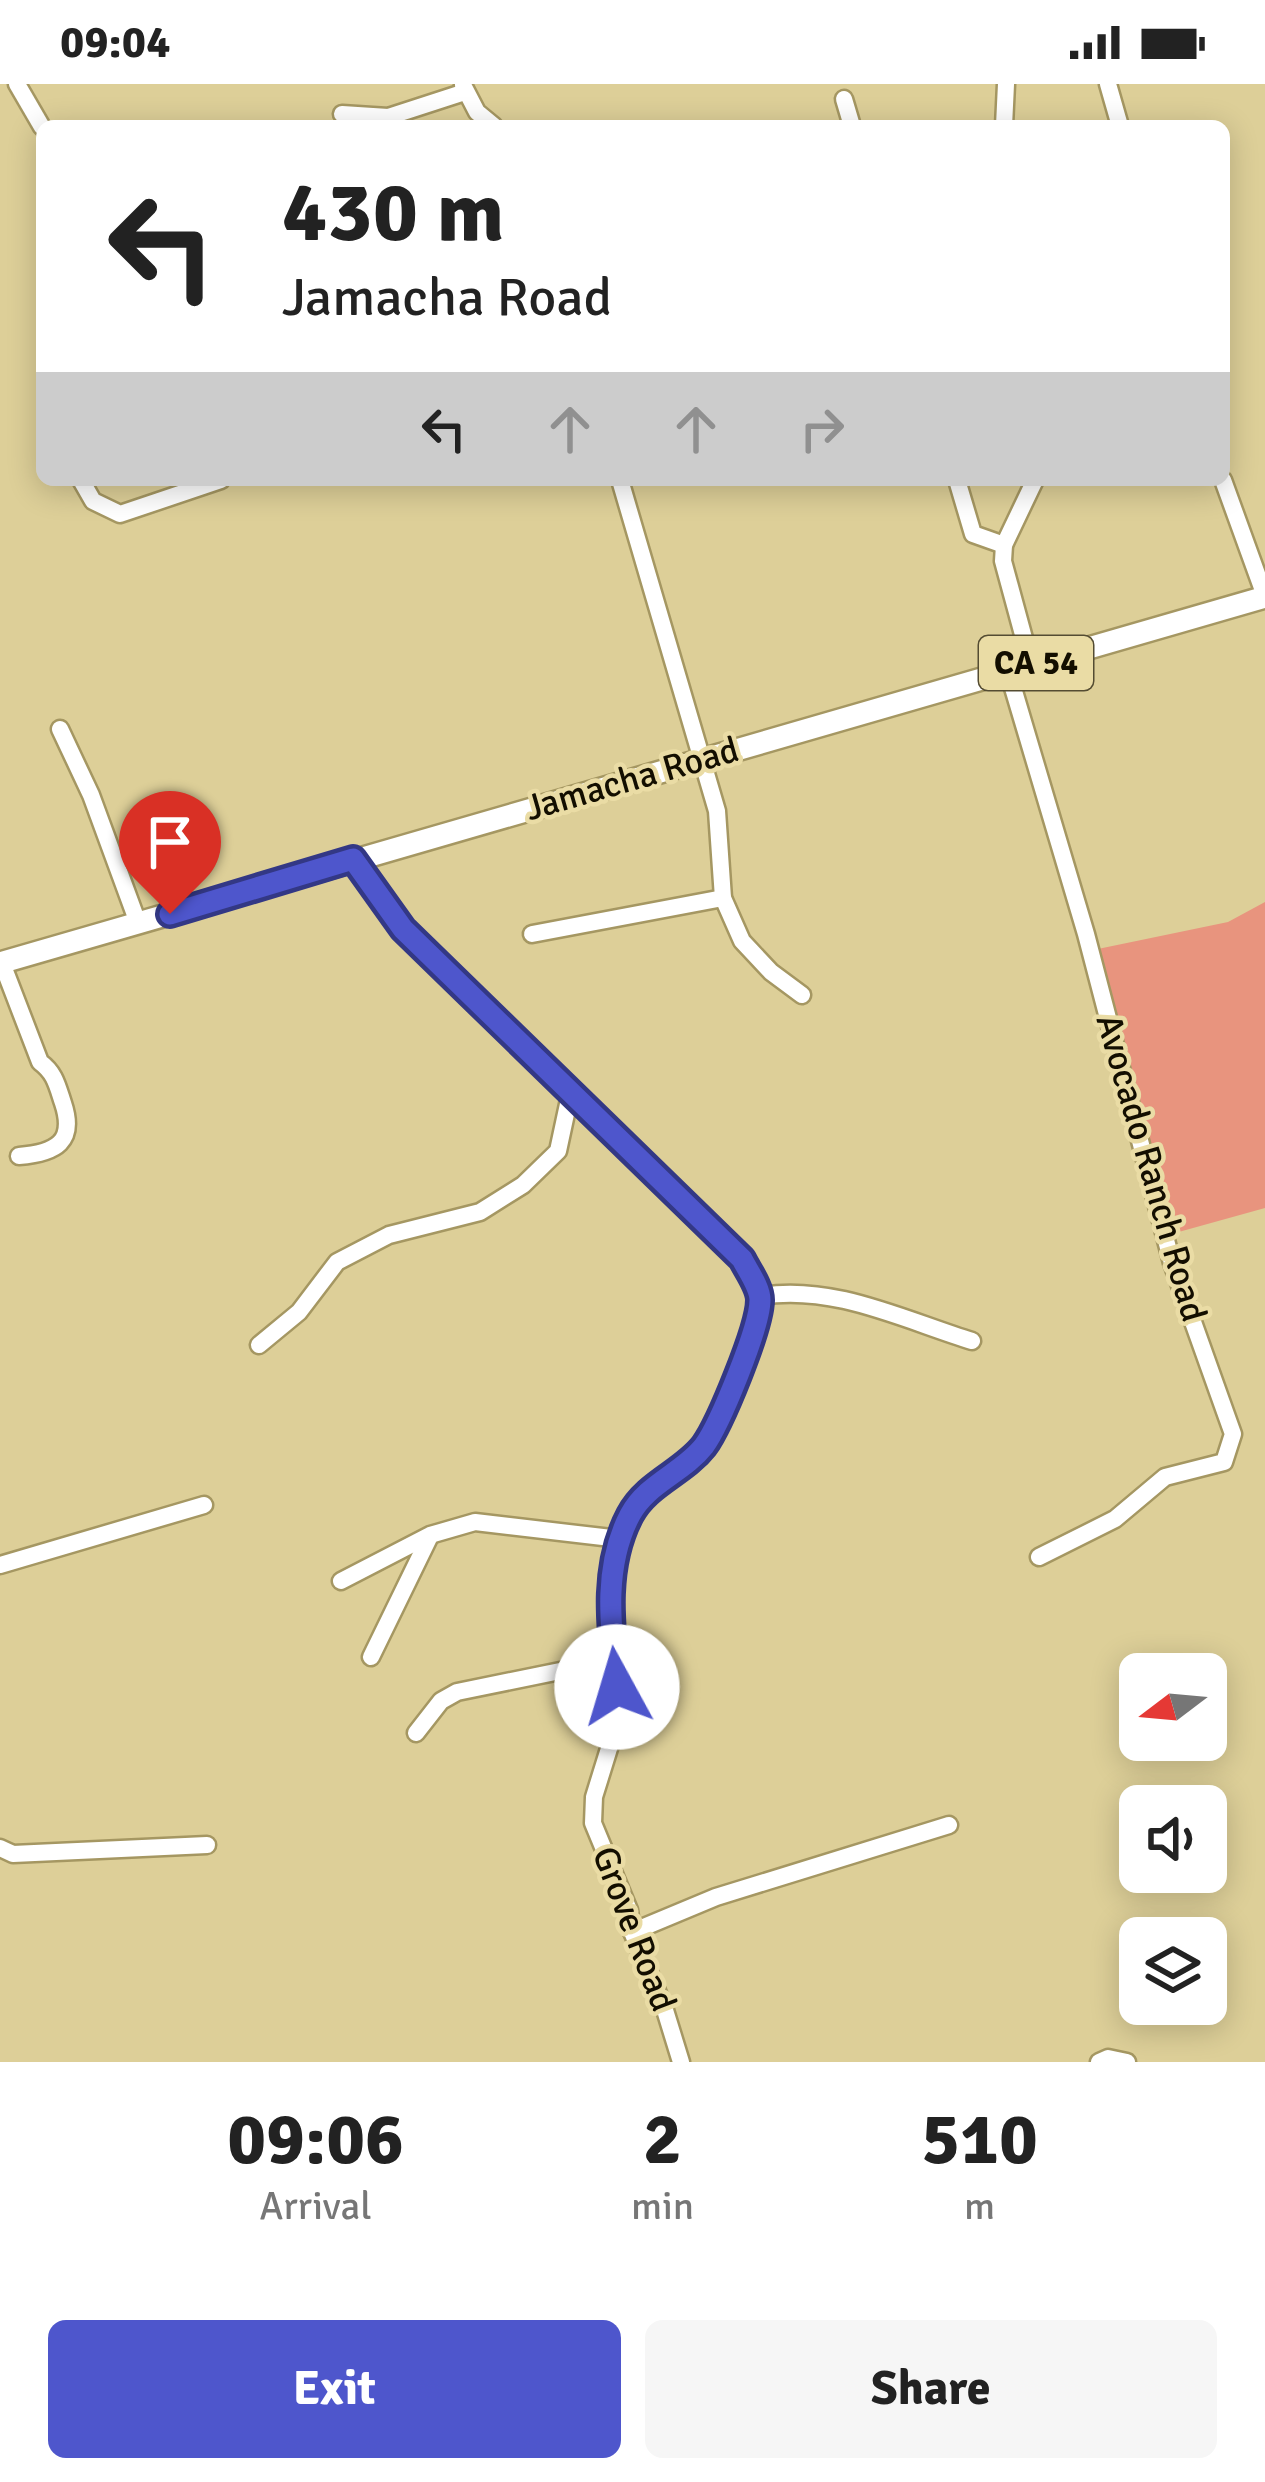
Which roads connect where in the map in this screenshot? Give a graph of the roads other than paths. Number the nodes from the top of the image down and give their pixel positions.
1 (16, 84) edge
2 (1006, 84) edge
3 (1108, 84) edge
4 (464, 88) edge
5 (844, 99) dead end
6 (342, 114) dead end
7 (38, 120) edge
8 (364, 120) edge
9 (373, 120) edge
10 (487, 120) edge
11 (850, 120) edge
12 (1004, 120) edge
13 (1118, 120) edge
14 (84, 486) edge
15 (202, 486) edge
16 (622, 486) edge
17 (959, 486) edge
18 (1031, 486) edge
19 (1225, 486) edge
20 (1004, 544) junction
21 (1265, 597) edge
22 (1031, 664) junction
23 (1007, 671) junction
24 (60, 729) dead end
25 (700, 759) junction
26 (353, 859) junction
27 (723, 898) junction
28 (139, 923) junction
29 (532, 934) dead end
30 (1, 963) edge
31 (802, 995) dead end
32 (570, 1096) junction
33 (19, 1156) dead end
34 (761, 1296) junction
35 (972, 1342) dead end
36 (259, 1345) dead end
37 (204, 1505) dead end
38 (430, 1535) junction
39 (620, 1539) junction
40 (1040, 1557) dead end
41 (0, 1565) edge
42 (341, 1581) dead end
43 (371, 1657) dead end
44 (614, 1660) junction
45 (416, 1733) dead end
46 (950, 1825) dead end
47 (206, 1845) dead end
48 (0, 1848) edge
49 (632, 1932) junction
50 (681, 2062) edge
51 (1099, 2062) edge
52 (1127, 2062) edge

1 - 7 street
2 - 12 street
3 - 13 street
4 - 9 street
4 - 10 street
5 - 11 street
6 - 8 street
14 - 15 street
16 - 25 street
17 - 20 street
18 - 20 street
19 - 21 street
20 - 22 street
21 - 22 main road, Jamacha Road / CA 54
22 - 23 main road, Jamacha Road / CA 54
23 - 25 main road, Jamacha Road / CA 54
23 - 40 street, Avocado Ranch Road
24 - 28 street
25 - 26 main road, Jamacha Road / CA 54
25 - 27 street
26 - 28 main road, Jamacha Road / CA 54
26 - 32 street
27 - 29 street
27 - 31 street
28 - 30 main road, Jamacha Road
30 - 33 street
32 - 34 street
32 - 36 street
34 - 35 street
34 - 39 street, Grove Road
37 - 41 street
38 - 39 street
38 - 42 street
38 - 43 street
39 - 44 street, Grove Road
44 - 45 street
44 - 49 street, Grove Road
46 - 49 street
47 - 48 street
49 - 50 street, Grove Road
51 - 52 street

